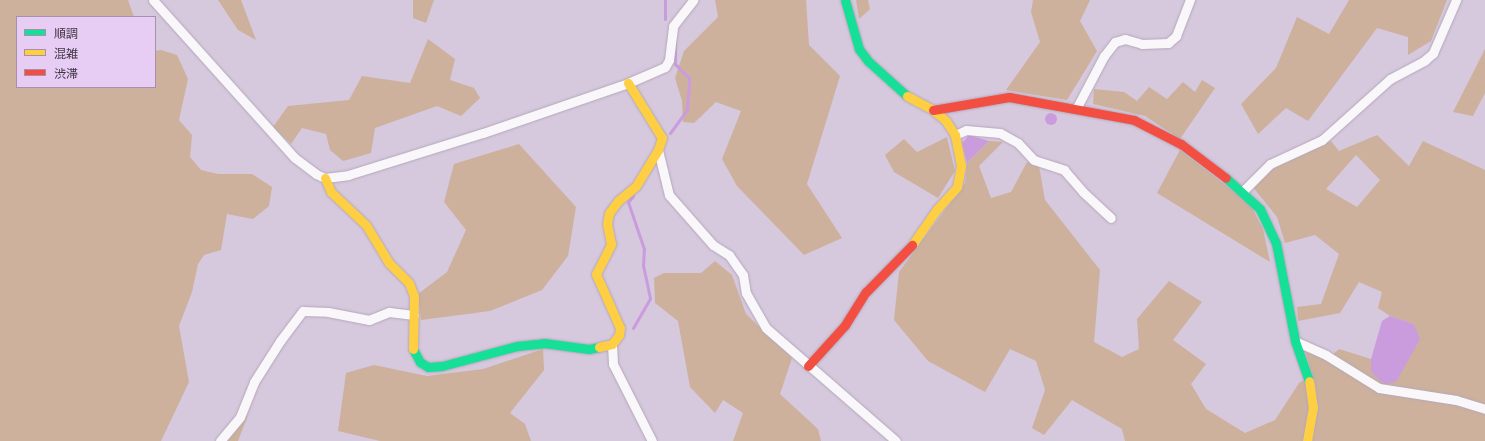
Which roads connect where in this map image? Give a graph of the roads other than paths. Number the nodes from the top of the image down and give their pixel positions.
1 (153, 0) edge
2 (693, 0) edge
3 (845, 0) edge
4 (1190, 0) edge
5 (1456, 0) edge
6 (628, 83) junction
7 (1076, 109) junction
8 (933, 110) junction
9 (955, 135) junction
10 (658, 150) junction
11 (325, 178) junction
12 (1243, 192) junction
13 (1111, 218) dead end
14 (414, 315) junction
15 (1295, 342) junction
16 (612, 344) junction
17 (808, 366) junction
18 (1485, 409) edge
19 (220, 441) edge
20 (652, 441) edge
21 (896, 441) edge
22 (1307, 441) edge

1 - 11 street
2 - 6 street
3 - 8 street
4 - 7 street
5 - 12 street
6 - 10 street
6 - 11 street
7 - 8 street
7 - 12 street
8 - 9 street
9 - 13 street
9 - 17 street
10 - 16 street
10 - 17 street
11 - 14 street
12 - 15 street
14 - 16 street
14 - 19 street
15 - 18 street
15 - 22 street
16 - 20 street
17 - 21 street

